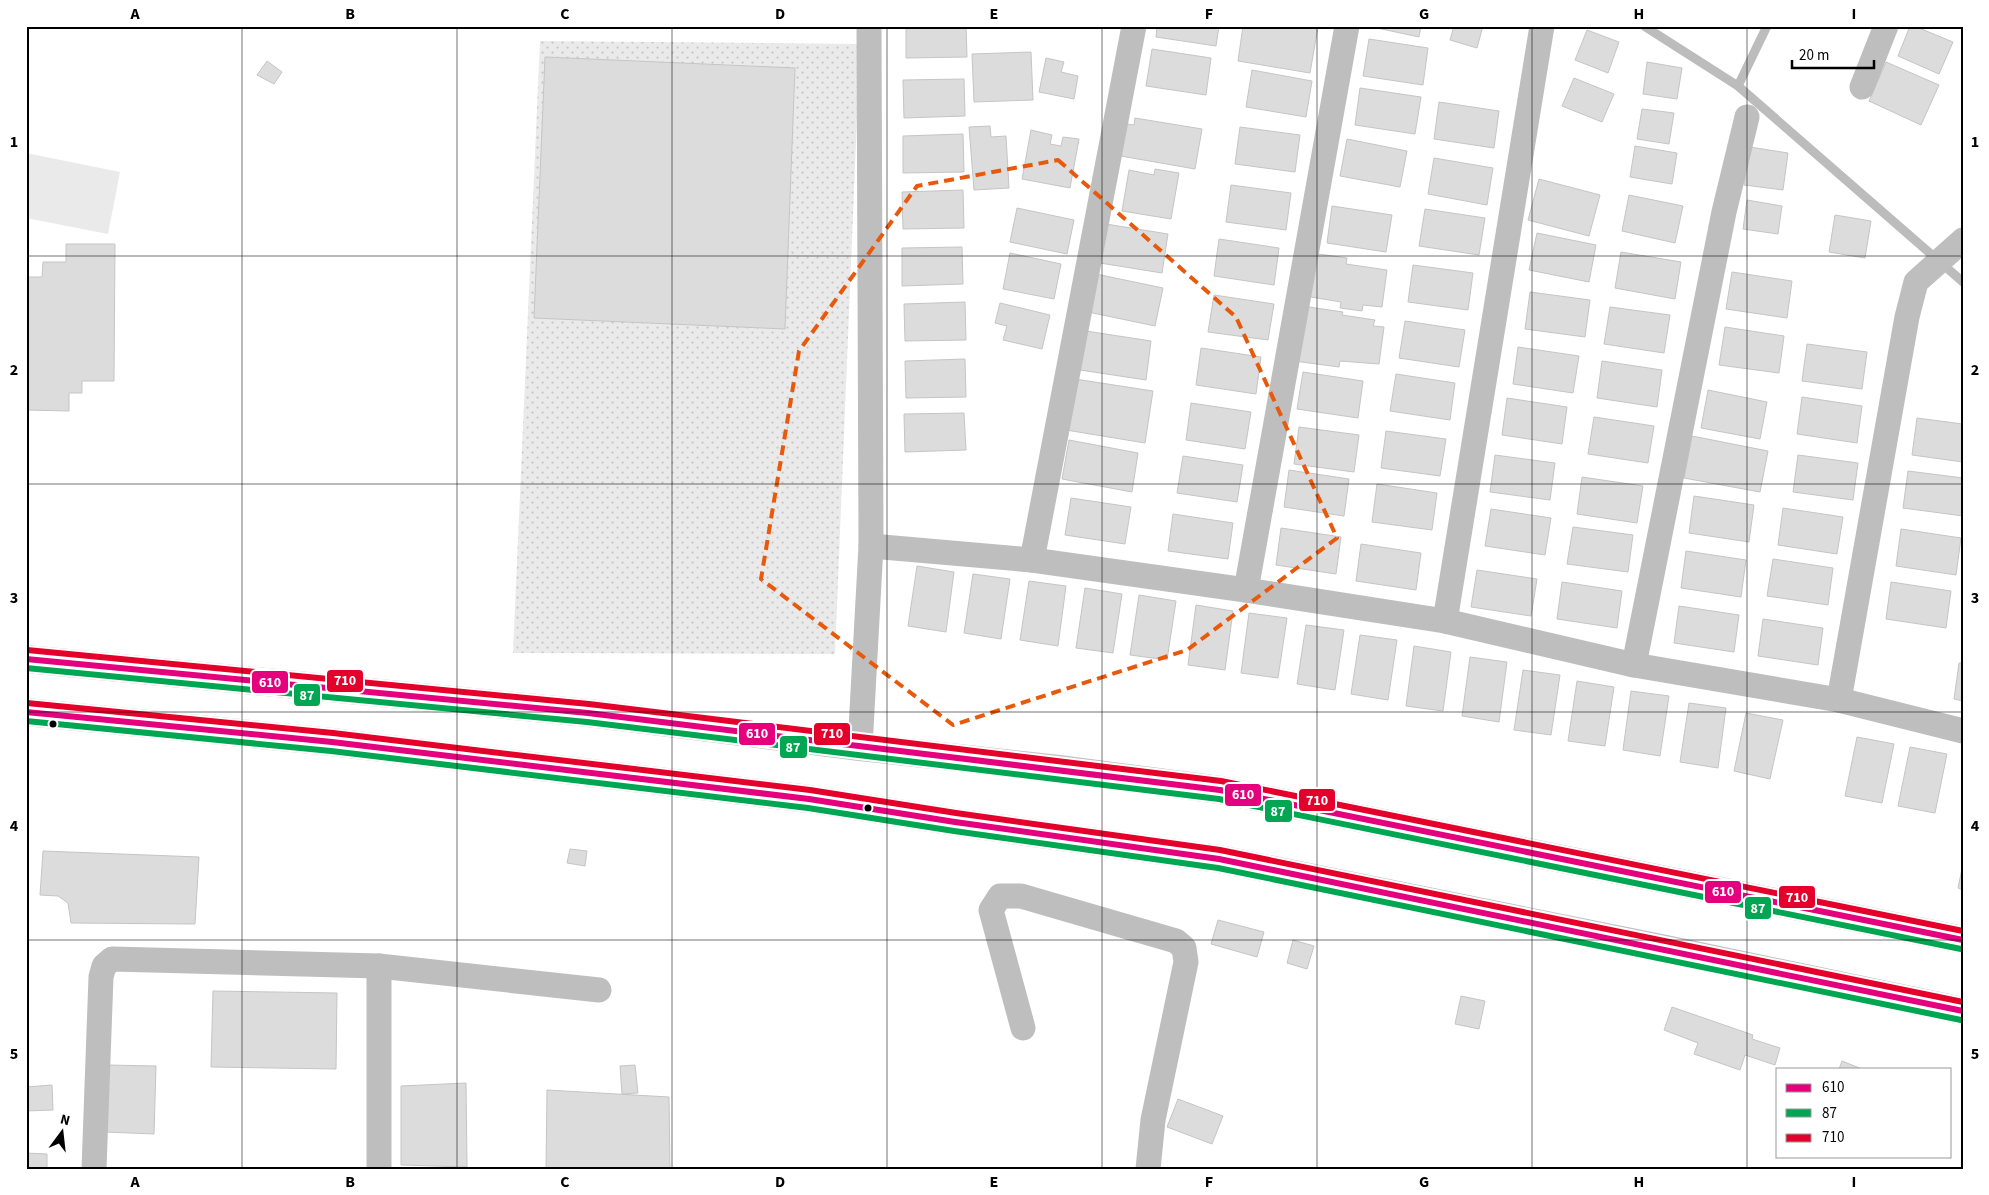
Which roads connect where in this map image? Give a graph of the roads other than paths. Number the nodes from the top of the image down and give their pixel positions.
1 (869, 26) edge
2 (1134, 26) edge
3 (1347, 26) edge
4 (1542, 26) edge
5 (1886, 26) edge
6 (1862, 87) dead end
7 (1747, 118) dead end
8 (1963, 240) edge
9 (871, 546) junction
10 (1032, 560) junction
11 (1246, 590) junction
12 (1445, 621) junction
13 (26, 659) edge
14 (1634, 665) junction
15 (1839, 700) junction
16 (26, 712) edge
17 (1963, 731) edge
18 (860, 747) junction
19 (1963, 940) edge
20 (379, 966) junction
21 (599, 990) dead end
22 (1963, 1011) edge
23 (1023, 1028) dead end
24 (94, 1169) edge
25 (380, 1169) edge
26 (1148, 1169) edge

1 - 9 street
2 - 10 street
3 - 11 street
4 - 12 street
5 - 6 street
7 - 14 street
8 - 15 street
9 - 10 street
9 - 18 street
10 - 11 street
11 - 12 street
12 - 14 street
13 - 18 main road
14 - 15 street
15 - 17 street
16 - 22 main road
18 - 19 main road
20 - 21 street
20 - 24 street
20 - 25 street
23 - 26 street

